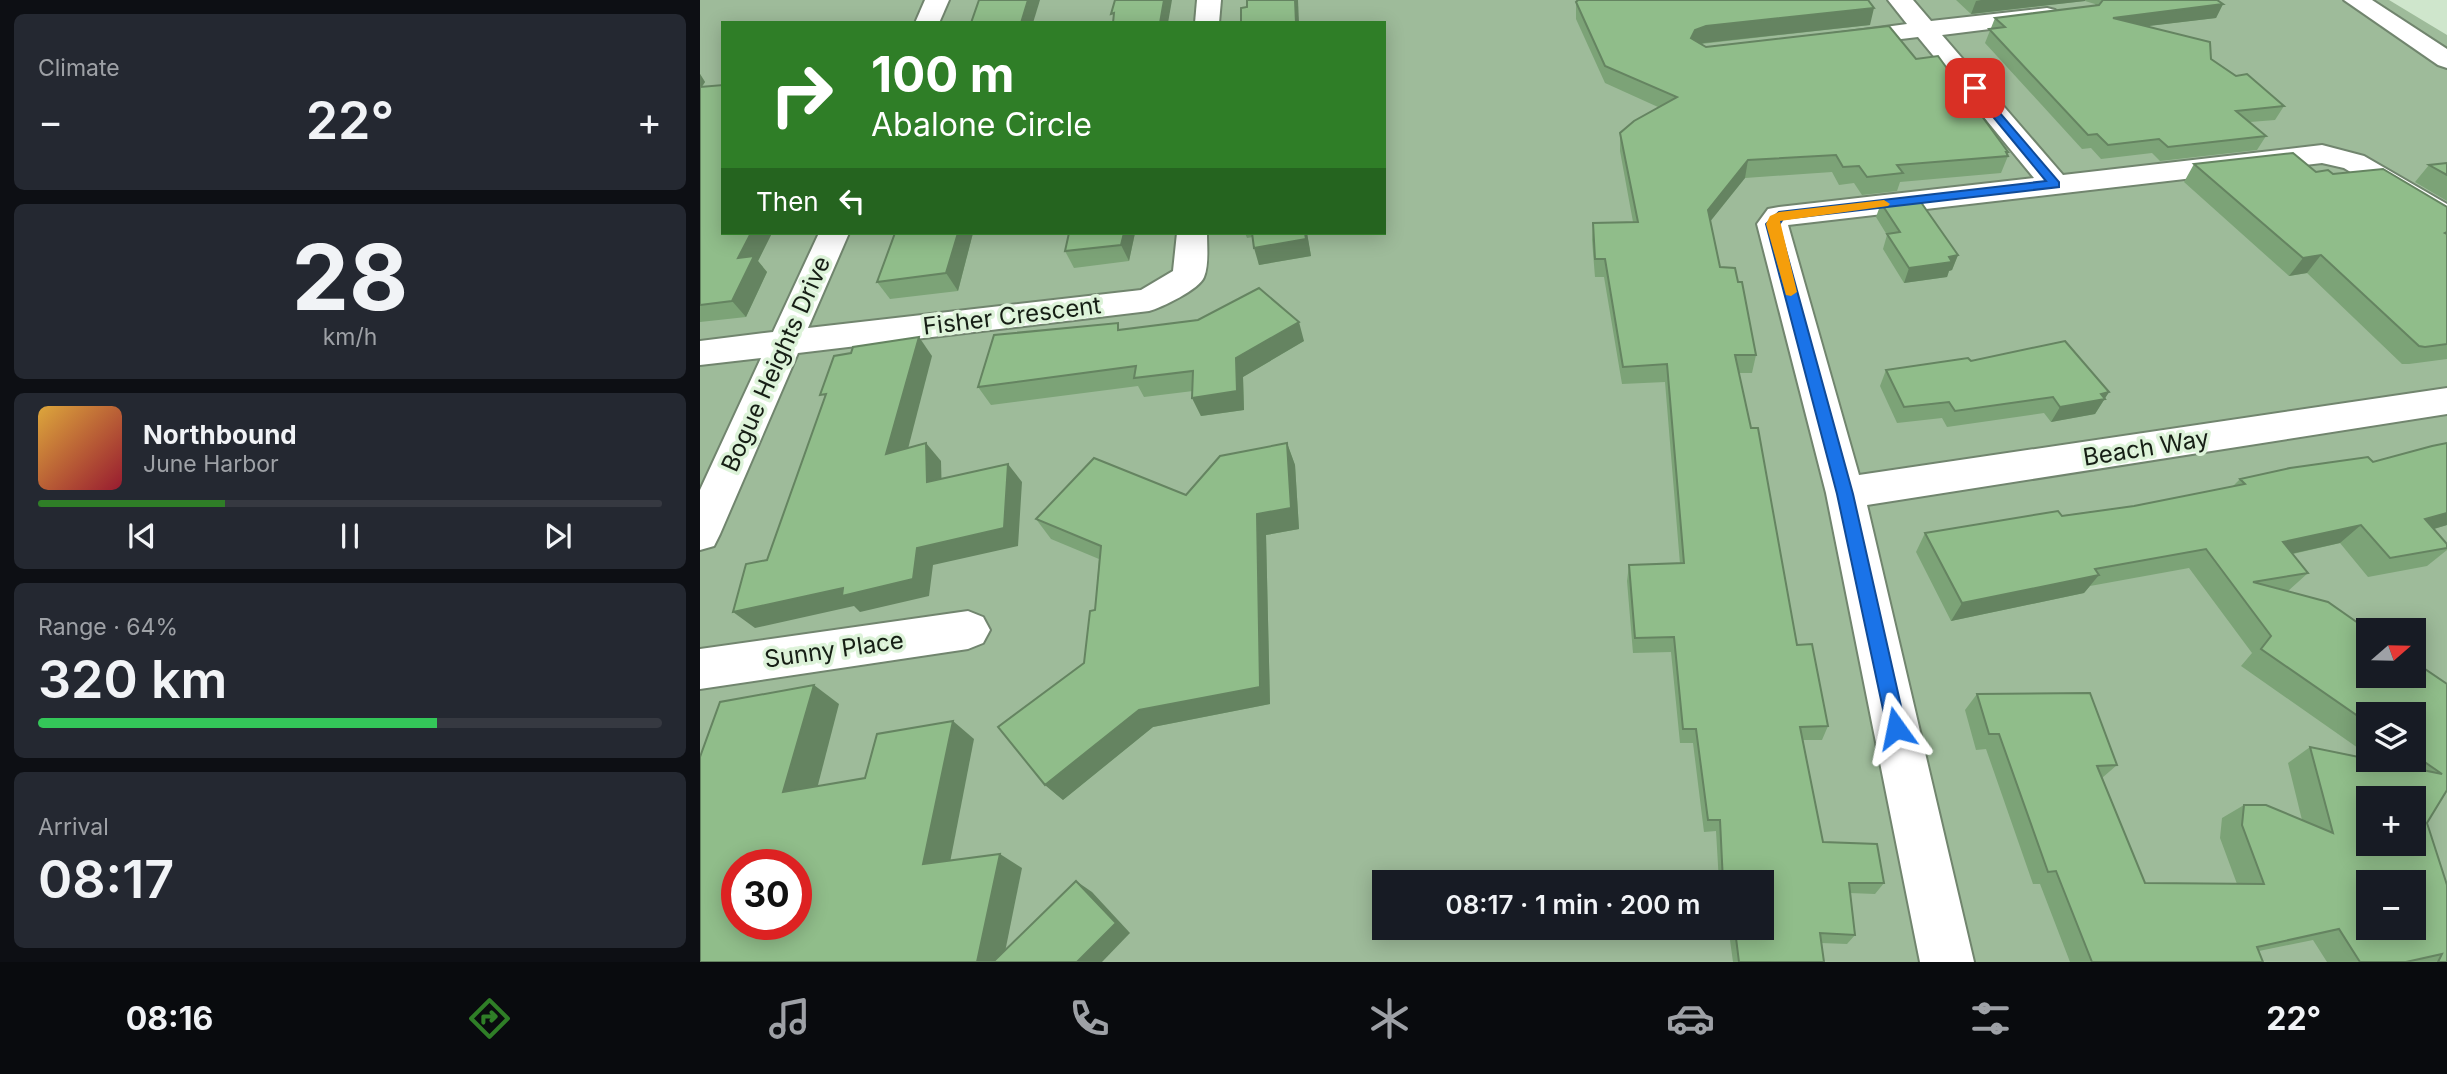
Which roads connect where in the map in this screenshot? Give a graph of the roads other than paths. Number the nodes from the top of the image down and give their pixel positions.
1 (937, 0) edge
2 (1209, 0) edge
3 (1899, 0) edge
4 (2356, 0) edge
5 (2072, 12) edge
6 (928, 21) edge
7 (1207, 21) edge
8 (1926, 30) junction
9 (1815, 42) edge
10 (2447, 60) edge
11 (2055, 184) junction
12 (2447, 216) edge
13 (833, 235) edge
14 (1192, 235) edge
15 (786, 343) junction
16 (700, 353) edge
17 (2447, 401) edge
18 (1845, 494) junction
19 (700, 534) edge
20 (968, 630) dead end
21 (700, 670) edge
22 (1947, 962) edge

1 - 6 street
2 - 7 street
3 - 8 street
4 - 10 street
5 - 8 street
8 - 9 street
8 - 11 street
11 - 12 street
11 - 18 street
13 - 15 street, Bogue Heights Drive
14 - 15 street, Fisher Crescent
15 - 16 street
15 - 19 street, Bogue Heights Drive
17 - 18 street, Beach Way
18 - 22 street
20 - 21 street, Sunny Place

